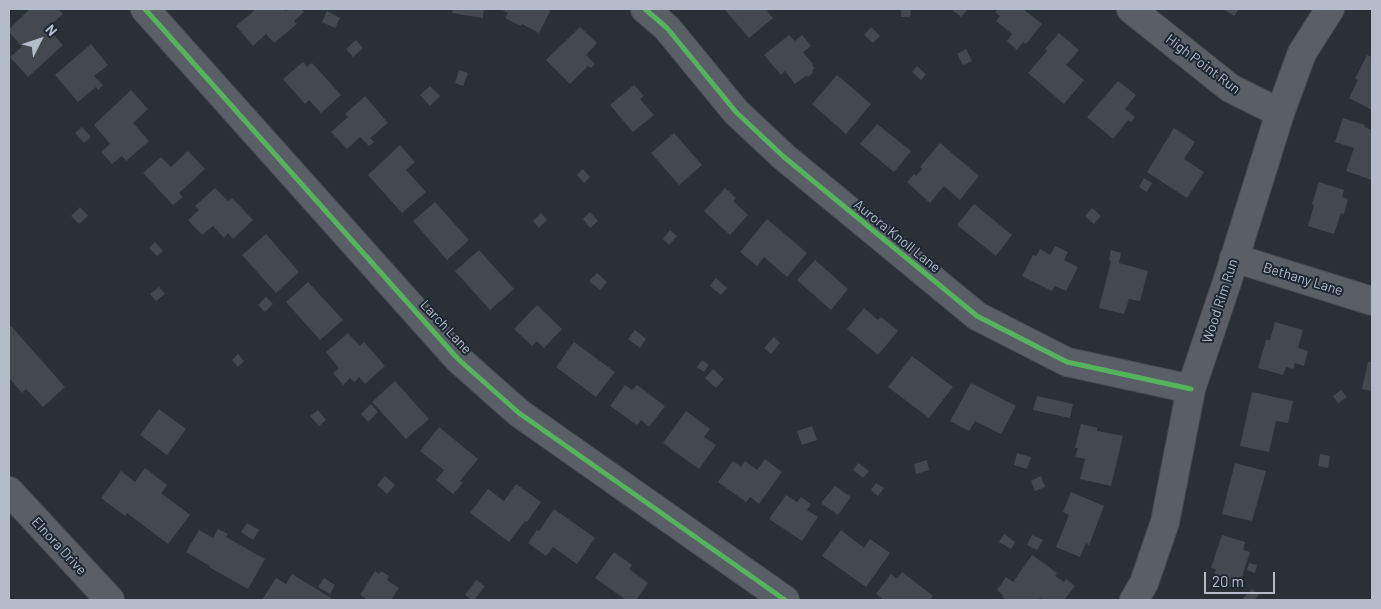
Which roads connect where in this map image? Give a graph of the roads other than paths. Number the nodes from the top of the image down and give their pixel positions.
1 (646, 9) edge
2 (1131, 9) edge
3 (1330, 9) edge
4 (150, 10) edge
5 (1280, 112) junction
6 (1234, 258) junction
7 (1372, 301) edge
8 (1191, 389) junction
9 (9, 491) edge
10 (109, 600) edge
11 (785, 600) edge
12 (1134, 600) edge

1 - 8 street, Aurora Knoll Lane
2 - 5 street, High Point Run
3 - 5 street, Wood Rim Run
4 - 11 street, Larch Lane
5 - 6 street, Wood Rim Run
6 - 7 street, Bethany Lane
6 - 8 street, Wood Rim Run
8 - 12 street, Wood Rim Run
9 - 10 street, Elnora Drive

